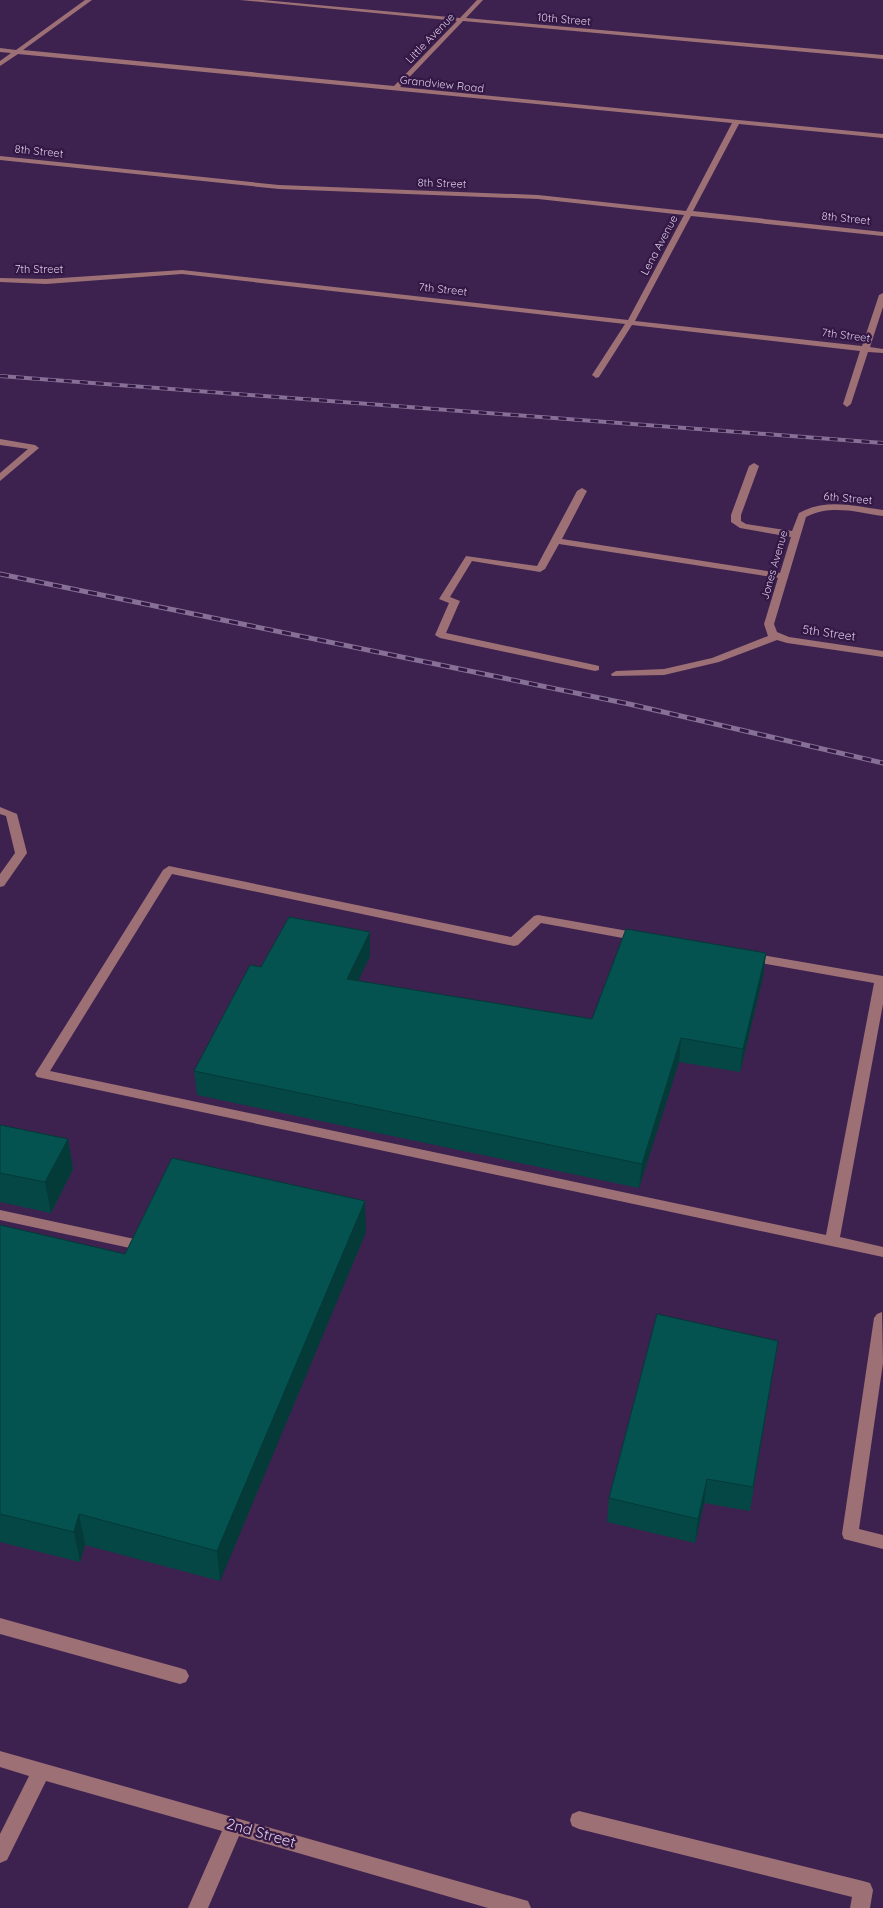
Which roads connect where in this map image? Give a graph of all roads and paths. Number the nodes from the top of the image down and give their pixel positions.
1 (89, 0) edge
2 (243, 0) edge
3 (480, 0) edge
4 (461, 20) junction
5 (0, 50) edge
6 (19, 51) junction
7 (883, 57) edge
8 (0, 64) edge
9 (395, 89) junction
10 (736, 122) junction
11 (883, 136) edge
12 (0, 158) edge
13 (689, 213) junction
14 (883, 234) edge
15 (0, 280) edge
16 (883, 295) edge
17 (631, 321) junction
18 (865, 349) junction
19 (883, 351) edge
20 (596, 375) dead end
21 (847, 404) dead end
22 (0, 442) edge
23 (754, 466) dead end
24 (0, 478) edge
25 (582, 491) dead end
26 (812, 508) joint
27 (883, 513) edge
28 (796, 535) junction
29 (556, 541) junction
30 (783, 576) junction
31 (775, 635) junction
32 (883, 654) edge
33 (595, 668) dead end
34 (616, 674) dead end
35 (0, 810) edge
36 (0, 883) edge
37 (656, 940) edge
38 (734, 954) edge
39 (0, 1215) edge
40 (832, 1241) junction
41 (130, 1243) edge
42 (883, 1252) edge
43 (882, 1318) edge
44 (883, 1542) edge
45 (0, 1626) edge
46 (180, 1676) dead end
47 (0, 1759) edge
48 (42, 1771) junction
49 (579, 1820) dead end
50 (234, 1826) junction
51 (0, 1854) edge
52 (198, 1908) edge
53 (521, 1908) edge
54 (860, 1908) edge

1 - 6 street
2 - 4 street, 10th Street
3 - 4 street, Little Avenue
4 - 7 street, 10th Street
4 - 9 street, Little Avenue
5 - 6 street, Grandview Road
6 - 8 street
6 - 9 street, Grandview Road
9 - 10 street, Grandview Road
10 - 11 street, Grandview Road
10 - 13 street, Lena Avenue
12 - 13 street, 8th Street
13 - 14 street, 8th Street
13 - 17 street, Lena Avenue
15 - 17 street, 7th Street
16 - 18 street
17 - 18 street, 7th Street
17 - 20 street, Lena Avenue
18 - 19 street, 7th Street
18 - 21 street
22 - 24 street
23 - 28 street
25 - 29 street
26 - 27 street, 6th Street
26 - 28 street, Jones Avenue
28 - 30 street, Jones Avenue
29 - 30 street
29 - 33 street
30 - 31 street, Jones Avenue
31 - 32 street, 5th Street
31 - 34 street
35 - 36 street
37 - 40 street
38 - 40 street
39 - 41 street
40 - 42 street
43 - 44 street
45 - 46 street
47 - 48 street, 2nd Street
48 - 50 street, 2nd Street
48 - 51 street
49 - 54 street
50 - 52 street
50 - 53 street, 2nd Street

